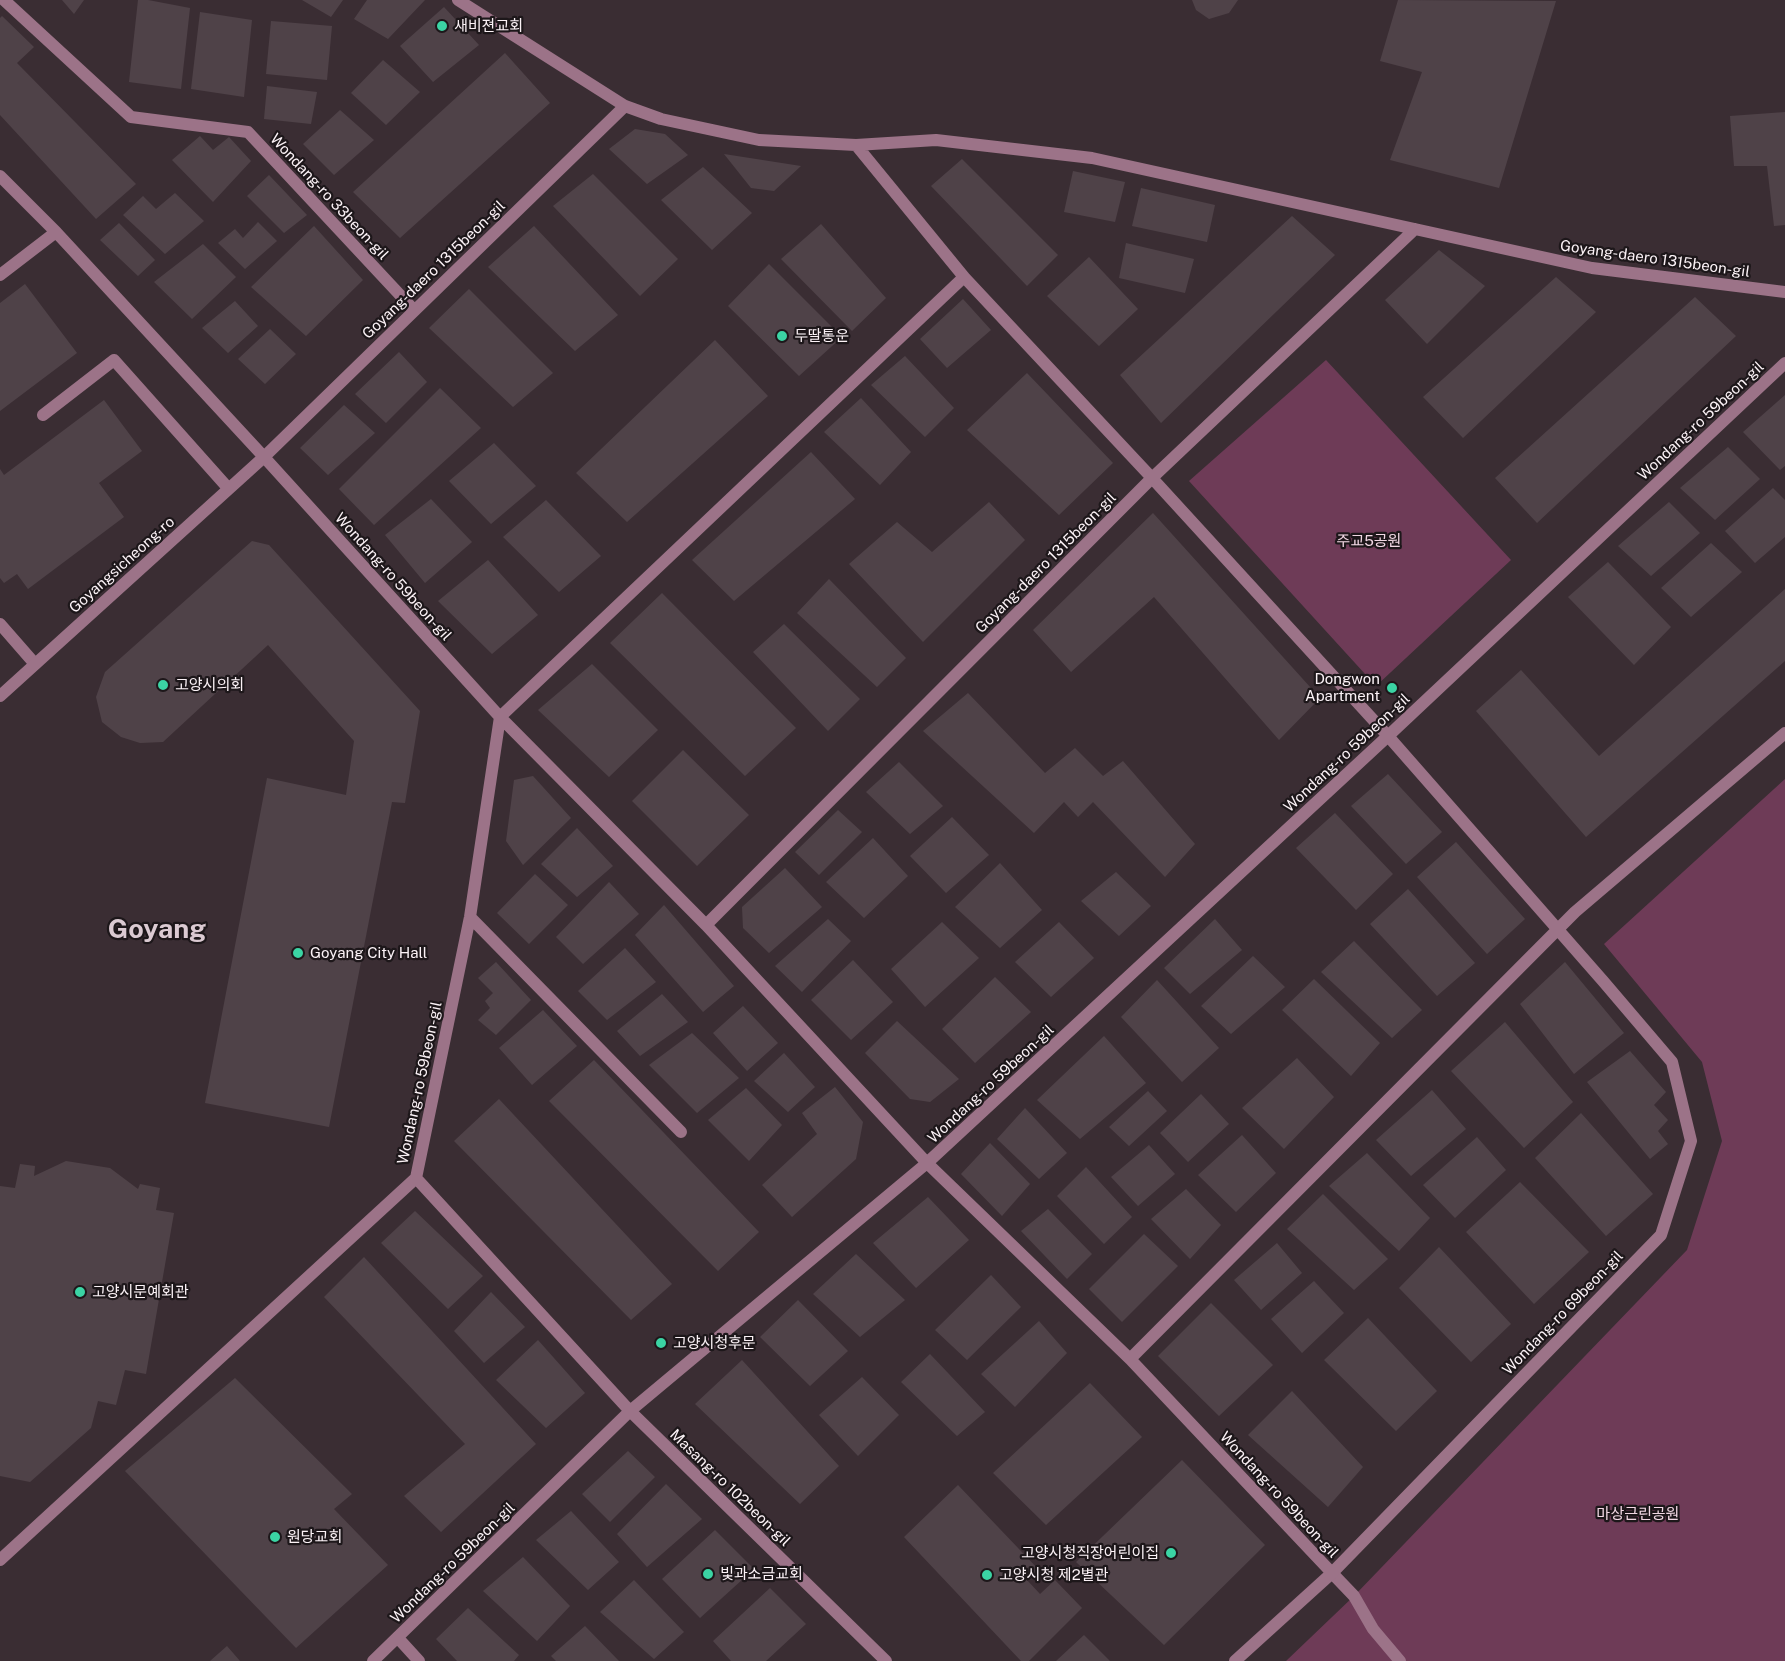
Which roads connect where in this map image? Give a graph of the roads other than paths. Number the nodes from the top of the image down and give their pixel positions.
1 (4, 0) edge
2 (458, 0) edge
3 (625, 106) junction
4 (856, 145) junction
5 (0, 177) edge
6 (1415, 230) junction
7 (56, 232) junction
8 (0, 275) edge
9 (964, 277) junction
10 (1785, 292) edge
11 (414, 310) junction
12 (1785, 363) edge
13 (43, 415) dead end
14 (264, 457) junction
15 (1152, 478) junction
16 (228, 488) junction
17 (0, 624) edge
18 (35, 664) junction
19 (0, 696) edge
20 (500, 717) junction
21 (1785, 733) edge
22 (1388, 736) junction
23 (470, 917) junction
24 (706, 925) junction
25 (1557, 930) junction
26 (681, 1132) dead end
27 (927, 1163) junction
28 (416, 1178) junction
29 (1130, 1359) junction
30 (630, 1411) junction
31 (0, 1560) edge
32 (1332, 1573) junction
33 (398, 1638) junction
34 (373, 1661) edge
35 (419, 1661) edge
36 (886, 1661) edge
37 (1235, 1661) edge
38 (1400, 1661) edge

1 - 11 street, Wondang-ro 33beon-gil
2 - 3 street, Goyang-daero 1315beon-gil
3 - 4 street, Goyang-daero 1315beon-gil
3 - 11 street, Goyang-daero 1315beon-gil
4 - 6 street, Goyang-daero 1315beon-gil
4 - 9 street
5 - 7 street
6 - 10 street, Goyang-daero 1315beon-gil
6 - 15 street, Goyang-daero 1315beon-gil
7 - 8 street
7 - 14 street
9 - 15 street, Wondang-ro 69beon-gil
9 - 20 street
11 - 14 street, Goyang-daero 1315beon-gil
12 - 22 street, Wondang-ro 59beon-gil
13 - 16 street
14 - 16 street, Goyangsicheong-ro
14 - 20 street, Wondang-ro 59beon-gil
15 - 22 street, Wondang-ro 69beon-gil
15 - 24 street, Goyang-daero 1315beon-gil
16 - 18 street, Goyangsicheong-ro
17 - 18 street
18 - 19 street, Goyangsicheong-ro
20 - 23 street, Wondang-ro 59beon-gil
20 - 24 street, Wondang-ro 59beon-gil
21 - 25 street
22 - 25 street, Wondang-ro 69beon-gil
22 - 27 street, Wondang-ro 59beon-gil
23 - 26 street
23 - 28 street, Wondang-ro 59beon-gil
24 - 27 street, Wondang-ro 59beon-gil
25 - 29 street
25 - 32 street, Wondang-ro 69beon-gil
27 - 29 street, Wondang-ro 59beon-gil
27 - 30 street, Wondang-ro 59beon-gil
28 - 30 street, Wondang-ro 59beon-gil
28 - 31 street
29 - 32 street, Wondang-ro 59beon-gil
30 - 33 street, Wondang-ro 59beon-gil
30 - 36 street, Masang-ro 102beon-gil
32 - 37 street, Wondang-ro 69beon-gil
32 - 38 street, Wondang-ro 59beon-gil
33 - 34 street, Wondang-ro 59beon-gil
33 - 35 street

